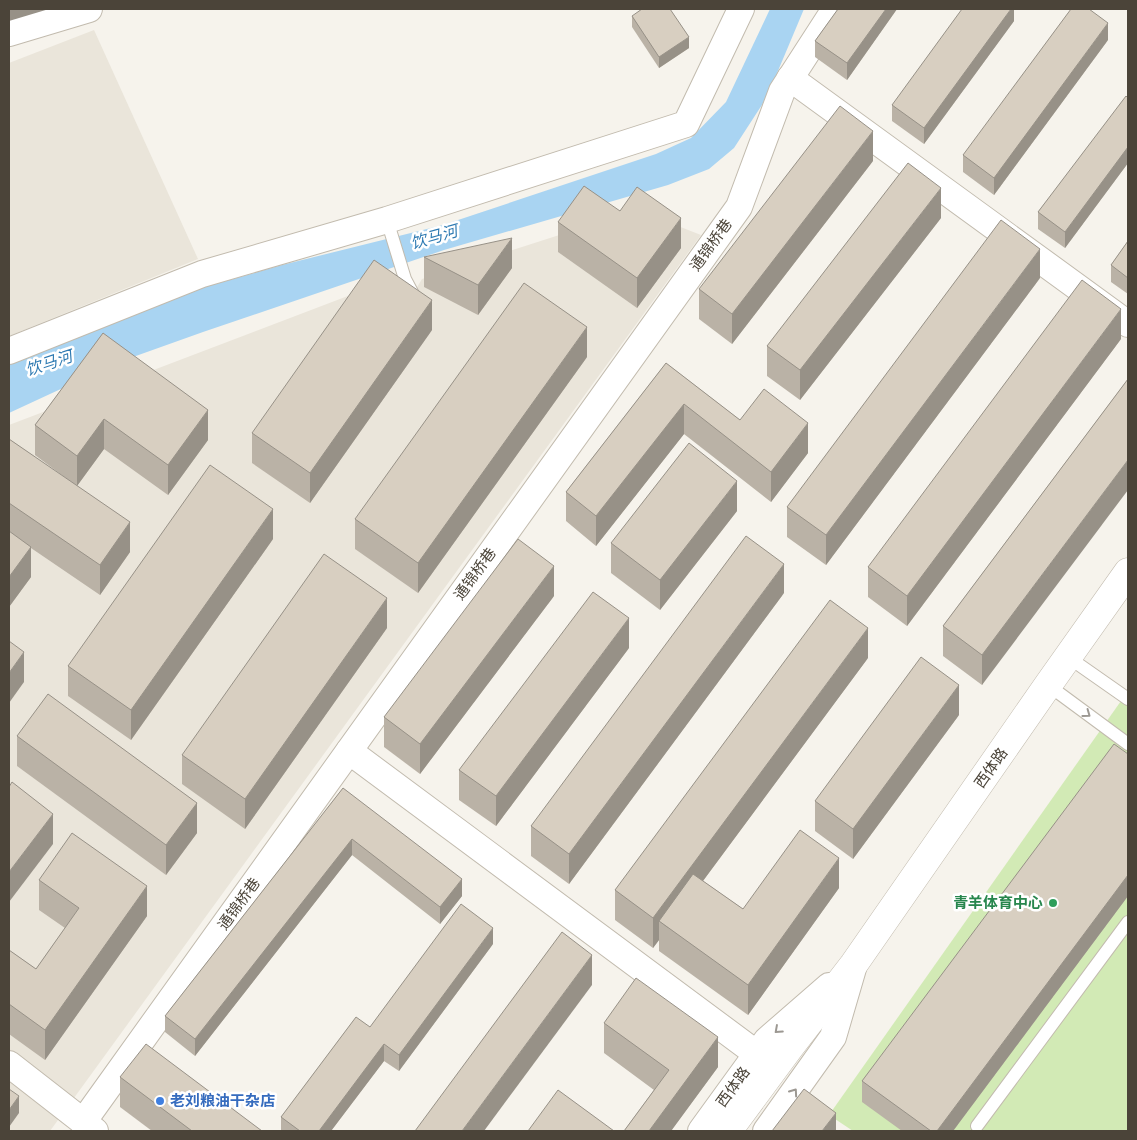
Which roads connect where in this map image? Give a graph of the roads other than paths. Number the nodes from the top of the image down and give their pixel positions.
1 (88, 9) edge
2 (741, 9) edge
3 (835, 9) edge
4 (9, 33) edge
5 (790, 78) junction
6 (387, 220) junction
7 (413, 294) edge
8 (1128, 324) edge
9 (9, 352) edge
10 (1128, 572) edge
11 (1068, 657) junction
12 (1048, 684) junction
13 (1128, 699) edge
14 (1128, 744) edge
15 (349, 751) junction
16 (1128, 922) edge
17 (854, 964) junction
18 (757, 1054) junction
19 (9, 1064) edge
20 (977, 1126) dead end
21 (89, 1127) edge
22 (701, 1131) edge
23 (728, 1131) edge
24 (766, 1131) edge

1 - 4 street
2 - 6 street
3 - 5 street, 通锦桥巷
5 - 8 street
5 - 15 street, 通锦桥巷
6 - 7 lane
6 - 9 street
10 - 11 street, 西体路
11 - 12 street, 西体路
11 - 13 lane
12 -> 14 lane
12 - 17 street, 西体路
15 - 18 street
15 - 21 street, 通锦桥巷
16 - 20 lane
17 -> 18 street, 西体路
17 - 23 street, 西体路
24 -> 17 street, 西体路
18 - 22 street, 西体路
19 - 21 street

